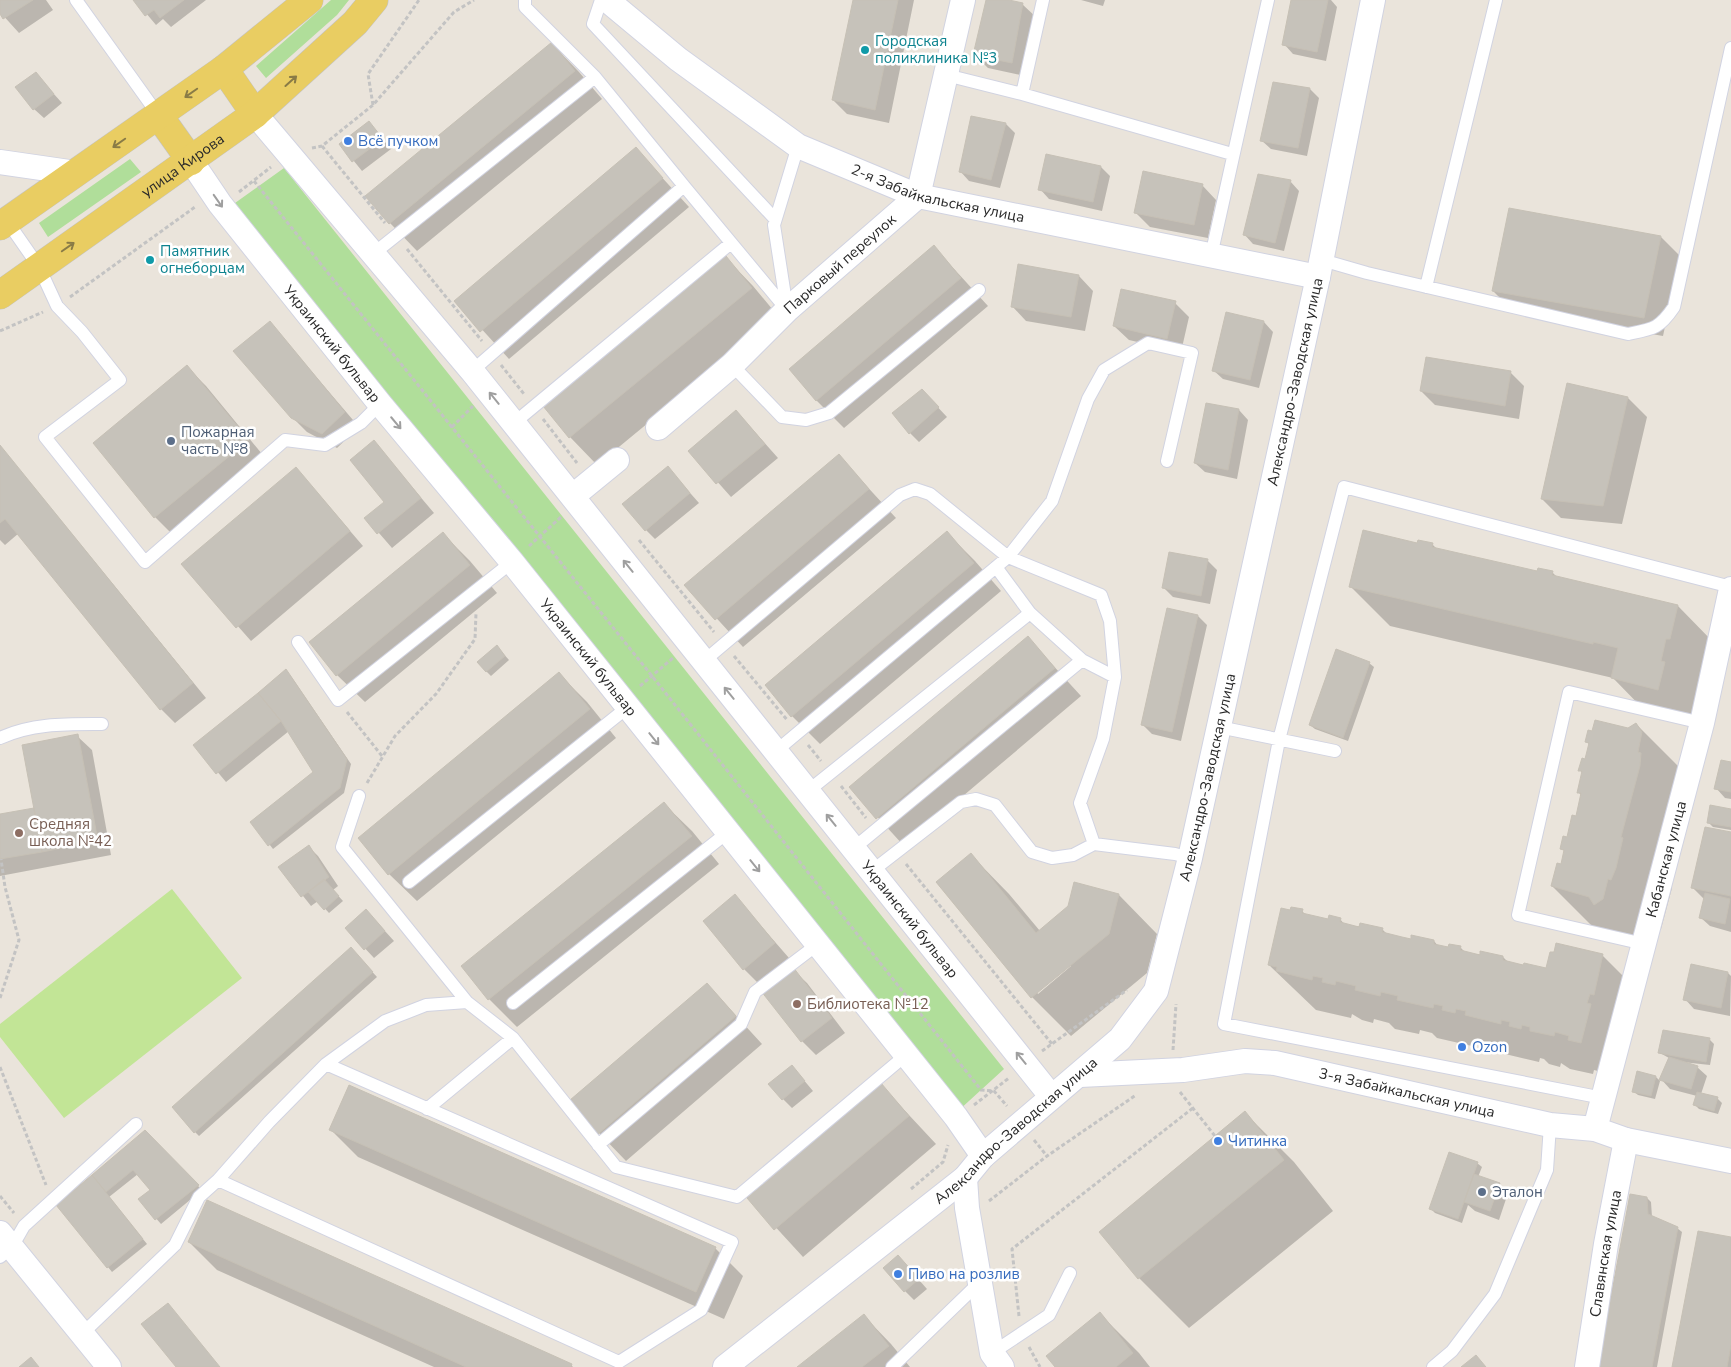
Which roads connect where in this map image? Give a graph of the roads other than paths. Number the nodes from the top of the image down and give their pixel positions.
1 (76, 0) edge
2 (309, 0) edge
3 (374, 0) edge
4 (525, 0) edge
5 (601, 0) edge
6 (607, 0) edge
7 (963, 0) edge
8 (1043, 0) edge
9 (1268, 0) edge
10 (1374, 0) edge
11 (1496, 0) edge
12 (1731, 48) edge
13 (224, 69) junction
14 (946, 75) junction
15 (595, 77) junction
16 (1022, 94) junction
17 (255, 114) junction
18 (159, 116) junction
19 (798, 146) junction
20 (1232, 154) junction
21 (191, 160) junction
22 (0, 162) edge
23 (76, 173) junction
24 (684, 186) junction
25 (918, 196) junction
26 (775, 219) junction
27 (4, 224) edge
28 (732, 243) junction
29 (373, 254) junction
30 (1210, 256) junction
31 (39, 267) junction
32 (1320, 269) junction
33 (1426, 286) junction
34 (979, 290) dead end
35 (0, 295) edge
36 (787, 310) junction
37 (732, 365) junction
38 (472, 371) junction
39 (380, 404) junction
40 (514, 423) junction
41 (658, 428) dead end
42 (617, 460) dead end
43 (1168, 461) dead end
44 (575, 499) junction
45 (1008, 557) junction
46 (512, 562) junction
47 (996, 568) junction
48 (1731, 588) edge
49 (1030, 613) junction
50 (298, 642) dead end
51 (697, 652) junction
52 (1082, 660) junction
53 (1116, 677) junction
54 (625, 703) junction
55 (1702, 723) junction
56 (102, 724) dead end
57 (1219, 728) junction
58 (0, 738) edge
59 (1279, 740) junction
60 (776, 751) junction
61 (1335, 751) dead end
62 (808, 791) junction
63 (359, 796) road end
64 (728, 832) junction
65 (1094, 844) junction
66 (854, 848) junction
67 (1190, 858) junction
68 (872, 871) junction
69 (409, 882) dead end
70 (818, 944) junction
71 (1644, 944) junction
72 (467, 1002) junction
73 (513, 1003) dead end
74 (513, 1038) junction
75 (906, 1055) junction
76 (326, 1064) junction
77 (1080, 1075) junction
78 (1051, 1096) junction
79 (1603, 1098) junction
80 (427, 1109) junction
81 (136, 1124) dead end
82 (1550, 1125) junction
83 (1595, 1129) junction
84 (1626, 1140) junction
85 (598, 1145) junction
86 (983, 1156) junction
87 (1731, 1160) edge
88 (965, 1178) junction
89 (218, 1180) junction
90 (4, 1246) edge
91 (1070, 1272) dead end
92 (980, 1282) junction
93 (83, 1334) junction
94 (997, 1360) edge
95 (109, 1367) edge
96 (725, 1367) edge
97 (892, 1367) edge
98 (1433, 1367) edge
99 (1587, 1367) edge

1 - 18 lane
2 - 13 main road
17 -> 3 main road, улица Кирова
4 - 15 lane
5 - 26 lane
6 - 19 street, 2-я Забайкальская улица
7 - 14 street
8 - 16 lane
9 - 20 lane
10 - 32 street, Александро-Заводская улица
11 - 33 lane
12 - 33 lane
13 - 17 main road
13 -> 18 main road
14 - 16 lane
14 - 25 street
15 - 24 lane
15 - 29 lane
16 - 20 lane
17 - 21 main road, улица Кирова
17 - 29 street, Украинский бульвар
18 - 21 main road
18 -> 23 main road
19 - 25 street, 2-я Забайкальская улица
19 - 26 lane
20 - 30 lane
31 -> 21 main road, улица Кирова
21 -> 39 street, Украинский бульвар
22 - 23 street
23 - 27 main road
24 - 28 lane
24 - 38 lane
25 - 30 street, 2-я Забайкальская улица
25 - 36 street, Парковый переулок
26 - 36 lane
27 - 31 lane
28 - 36 lane
28 - 40 lane
29 - 38 street, Украинский бульвар
30 - 32 street, 2-я Забайкальская улица
31 - 35 main road, улица Кирова
31 - 39 lane
32 - 33 lane
32 - 57 street, Александро-Заводская улица
34 - 37 lane
36 - 37 street, Парковый переулок
37 - 41 street, Парковый переулок
40 -> 38 street, Украинский бульвар
39 -> 46 street, Украинский бульвар
40 - 44 street, Украинский бульвар
42 - 44 street
43 - 45 lane
51 -> 44 street, Украинский бульвар
45 - 47 lane
45 - 51 lane
45 - 53 lane
46 - 50 lane
46 - 54 street, Украинский бульвар
47 - 49 lane
47 - 60 lane
48 - 55 street, Кабанская улица
48 - 59 lane
49 - 52 lane
49 - 62 lane
60 -> 51 street, Украинский бульвар
52 - 53 lane
52 - 66 lane
53 - 65 lane
54 -> 64 street, Украинский бульвар
54 - 69 lane
55 - 71 street, Кабанская улица
55 - 71 lane
56 - 58 lane
57 - 59 lane
57 - 67 street, Александро-Заводская улица
59 - 61 lane
59 - 79 lane
60 - 62 street, Украинский бульвар
66 -> 62 street, Украинский бульвар
63 - 72 lane
64 -> 70 street, Украинский бульвар
64 - 73 lane
65 - 67 lane
65 - 68 lane
66 - 68 street, Украинский бульвар
67 - 77 street, Александро-Заводская улица
78 -> 68 street, Украинский бульвар
70 - 75 street, Украинский бульвар
70 - 85 lane
71 - 79 street, Кабанская улица
72 - 74 lane
72 - 76 lane
74 - 80 lane
74 - 85 lane
75 - 85 lane
75 - 86 street, Украинский бульвар
76 - 80 lane
76 - 89 lane
77 - 78 street, Александро-Заводская улица
77 - 82 street, 3-я Забайкальская улица
78 - 86 street, Александро-Заводская улица
79 - 83 street, Кабанская улица
80 - 89 lane
81 - 90 lane
82 - 83 street, 3-я Забайкальская улица
82 - 98 lane
83 - 84 street, 3-я Забайкальская улица
84 - 87 street, 3-я Забайкальская улица
84 - 99 street, Славянская улица
86 - 88 street, Александро-Заводская улица
88 - 92 street
88 - 96 street, Александро-Заводская улица
89 - 93 lane
90 - 93 street
91 - 94 lane
92 - 94 street
92 - 97 lane
93 - 95 street

